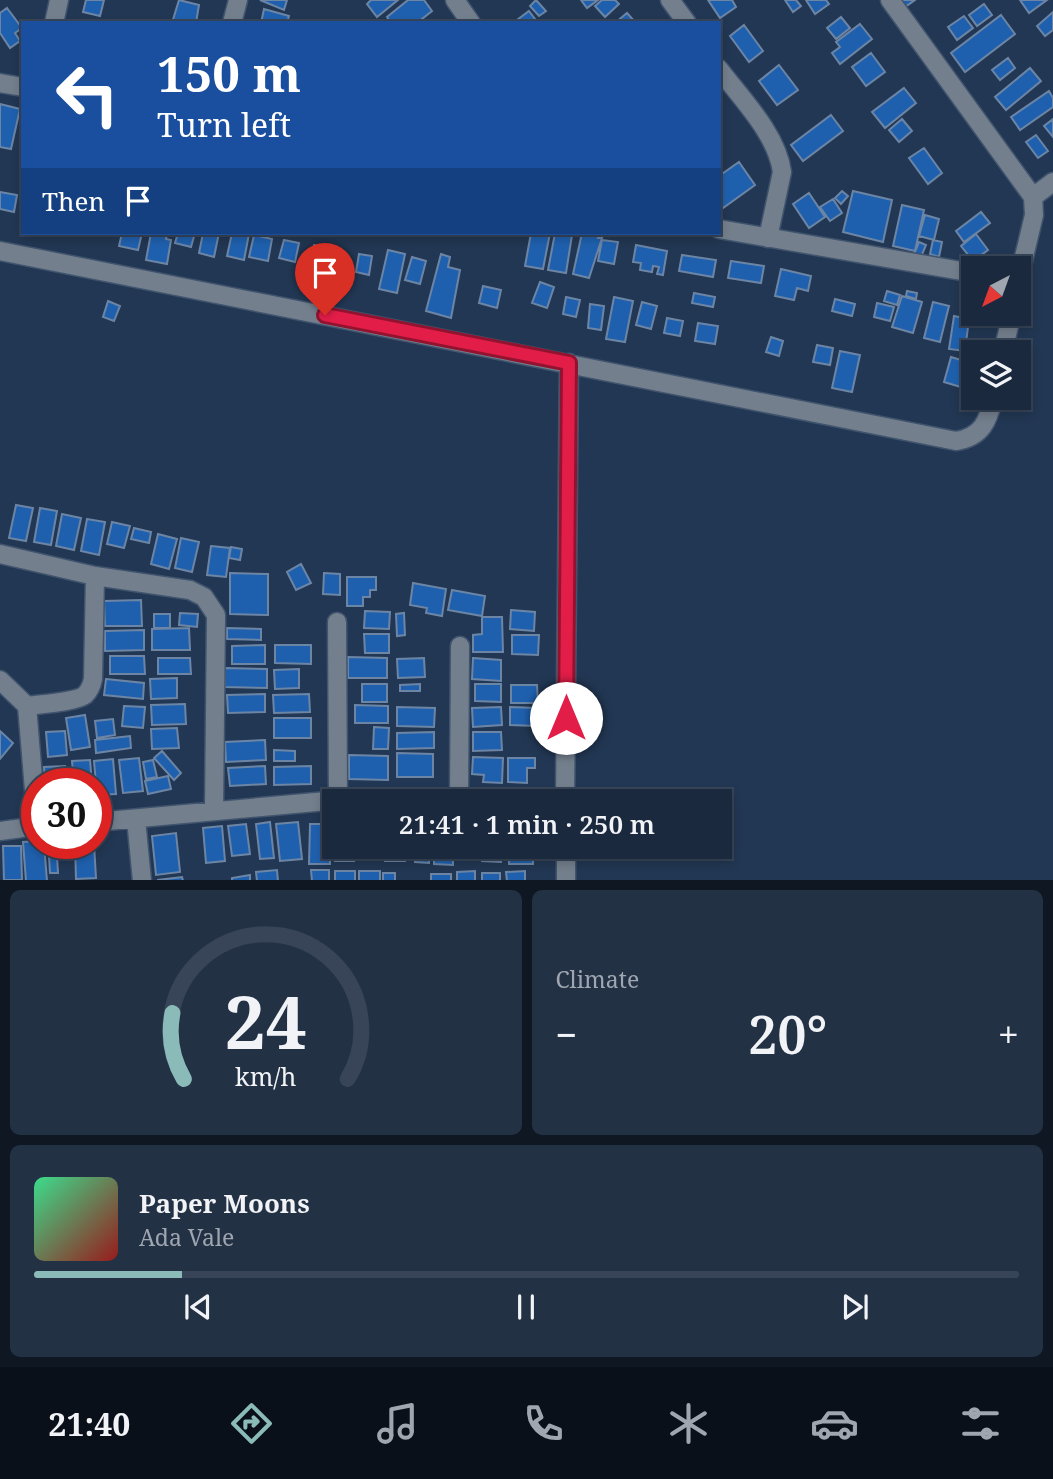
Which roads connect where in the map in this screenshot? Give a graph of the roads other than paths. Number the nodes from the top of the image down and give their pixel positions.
1 (59, 0) edge
2 (238, 0) edge
3 (455, 0) edge
4 (670, 0) edge
5 (890, 0) edge
6 (54, 21) edge
7 (233, 21) edge
8 (470, 21) edge
9 (686, 21) edge
10 (721, 72) edge
11 (0, 83) edge
12 (21, 87) edge
13 (1053, 182) edge
14 (1032, 197) junction
15 (721, 229) edge
16 (768, 238) junction
17 (0, 251) edge
18 (1025, 256) edge
19 (961, 270) edge
20 (569, 363) junction
21 (989, 410) edge
22 (0, 554) edge
23 (95, 576) junction
24 (337, 622) dead end
25 (460, 646) dead end
26 (0, 680) edge
27 (27, 706) junction
28 (338, 789) edge
29 (459, 789) edge
30 (565, 789) edge
31 (322, 801) edge
32 (214, 810) junction
33 (136, 820) junction
34 (112, 821) edge
35 (0, 831) edge
36 (566, 859) edge
37 (142, 880) edge
38 (566, 880) edge

1 - 6 street
2 - 7 street
3 - 8 street
4 - 9 street
5 - 14 street
10 - 16 street
11 - 12 street
13 - 14 street
14 - 18 street
15 - 16 street
16 - 19 street
17 - 20 street
20 - 21 street
20 - 30 street
22 - 23 street
23 - 27 street
23 - 32 street
24 - 28 street
25 - 29 street
26 - 27 street
27 - 35 street
31 - 32 street
32 - 33 street
33 - 34 street
33 - 37 street
36 - 38 street

